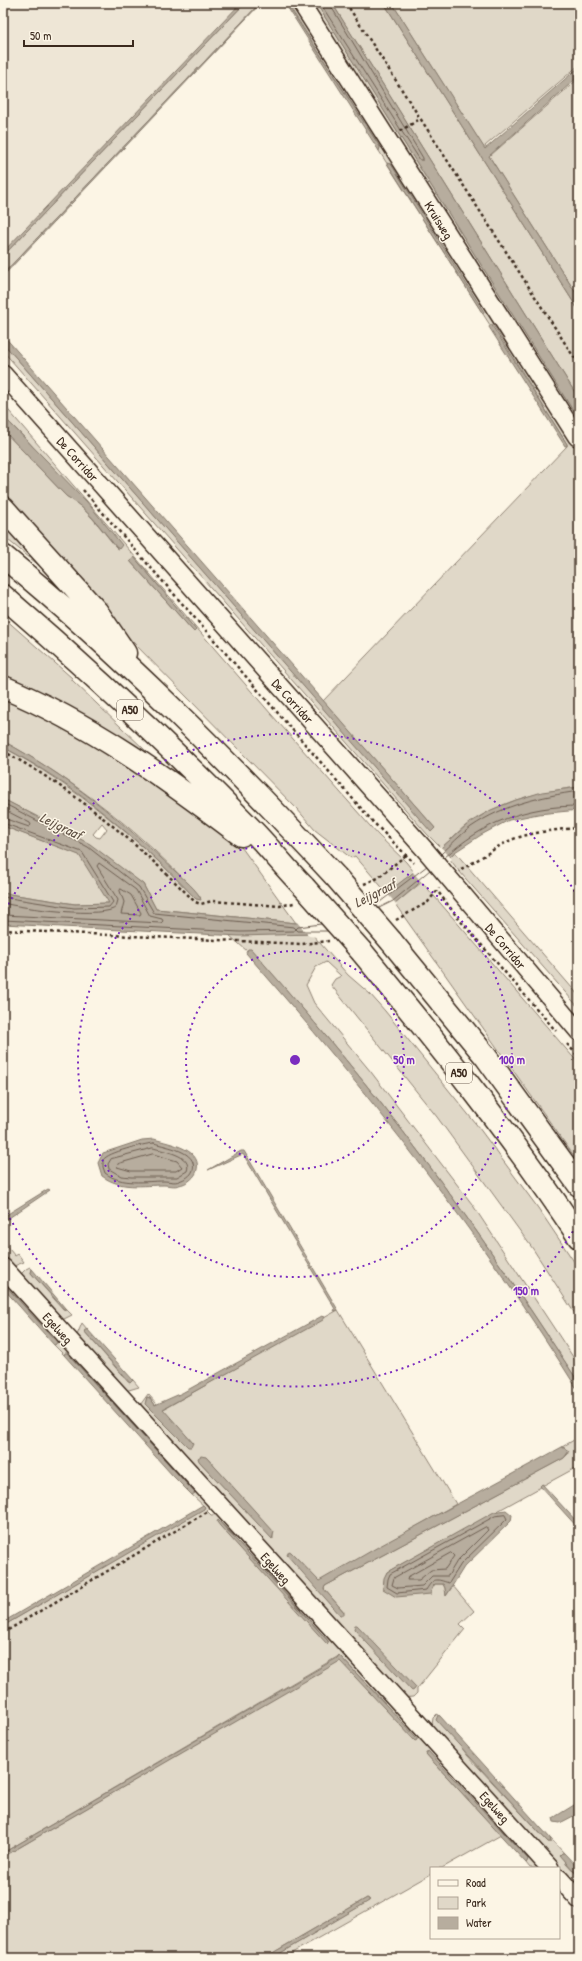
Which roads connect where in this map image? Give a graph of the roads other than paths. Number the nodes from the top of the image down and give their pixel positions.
1 (301, 3) edge
2 (3, 374) edge
3 (577, 437) dead end
4 (3, 508) edge
5 (3, 556) edge
6 (3, 596) edge
7 (144, 682) junction
8 (3, 687) edge
9 (299, 887) junction
10 (579, 1032) edge
11 (579, 1185) edge
12 (579, 1237) edge
13 (3, 1267) edge
14 (549, 1867) edge
15 (560, 1879) edge
16 (579, 1900) edge

1 - 3 street, Kruisweg
2 - 10 street, De Corridor
4 - 7 highway, A50
5 - 7 highway, A50
6 - 9 highway, A50
7 - 11 highway, A50, bridge
8 - 9 highway, A50
9 - 12 highway, A50, bridge
13 - 14 street, Egelweg
15 - 16 street

